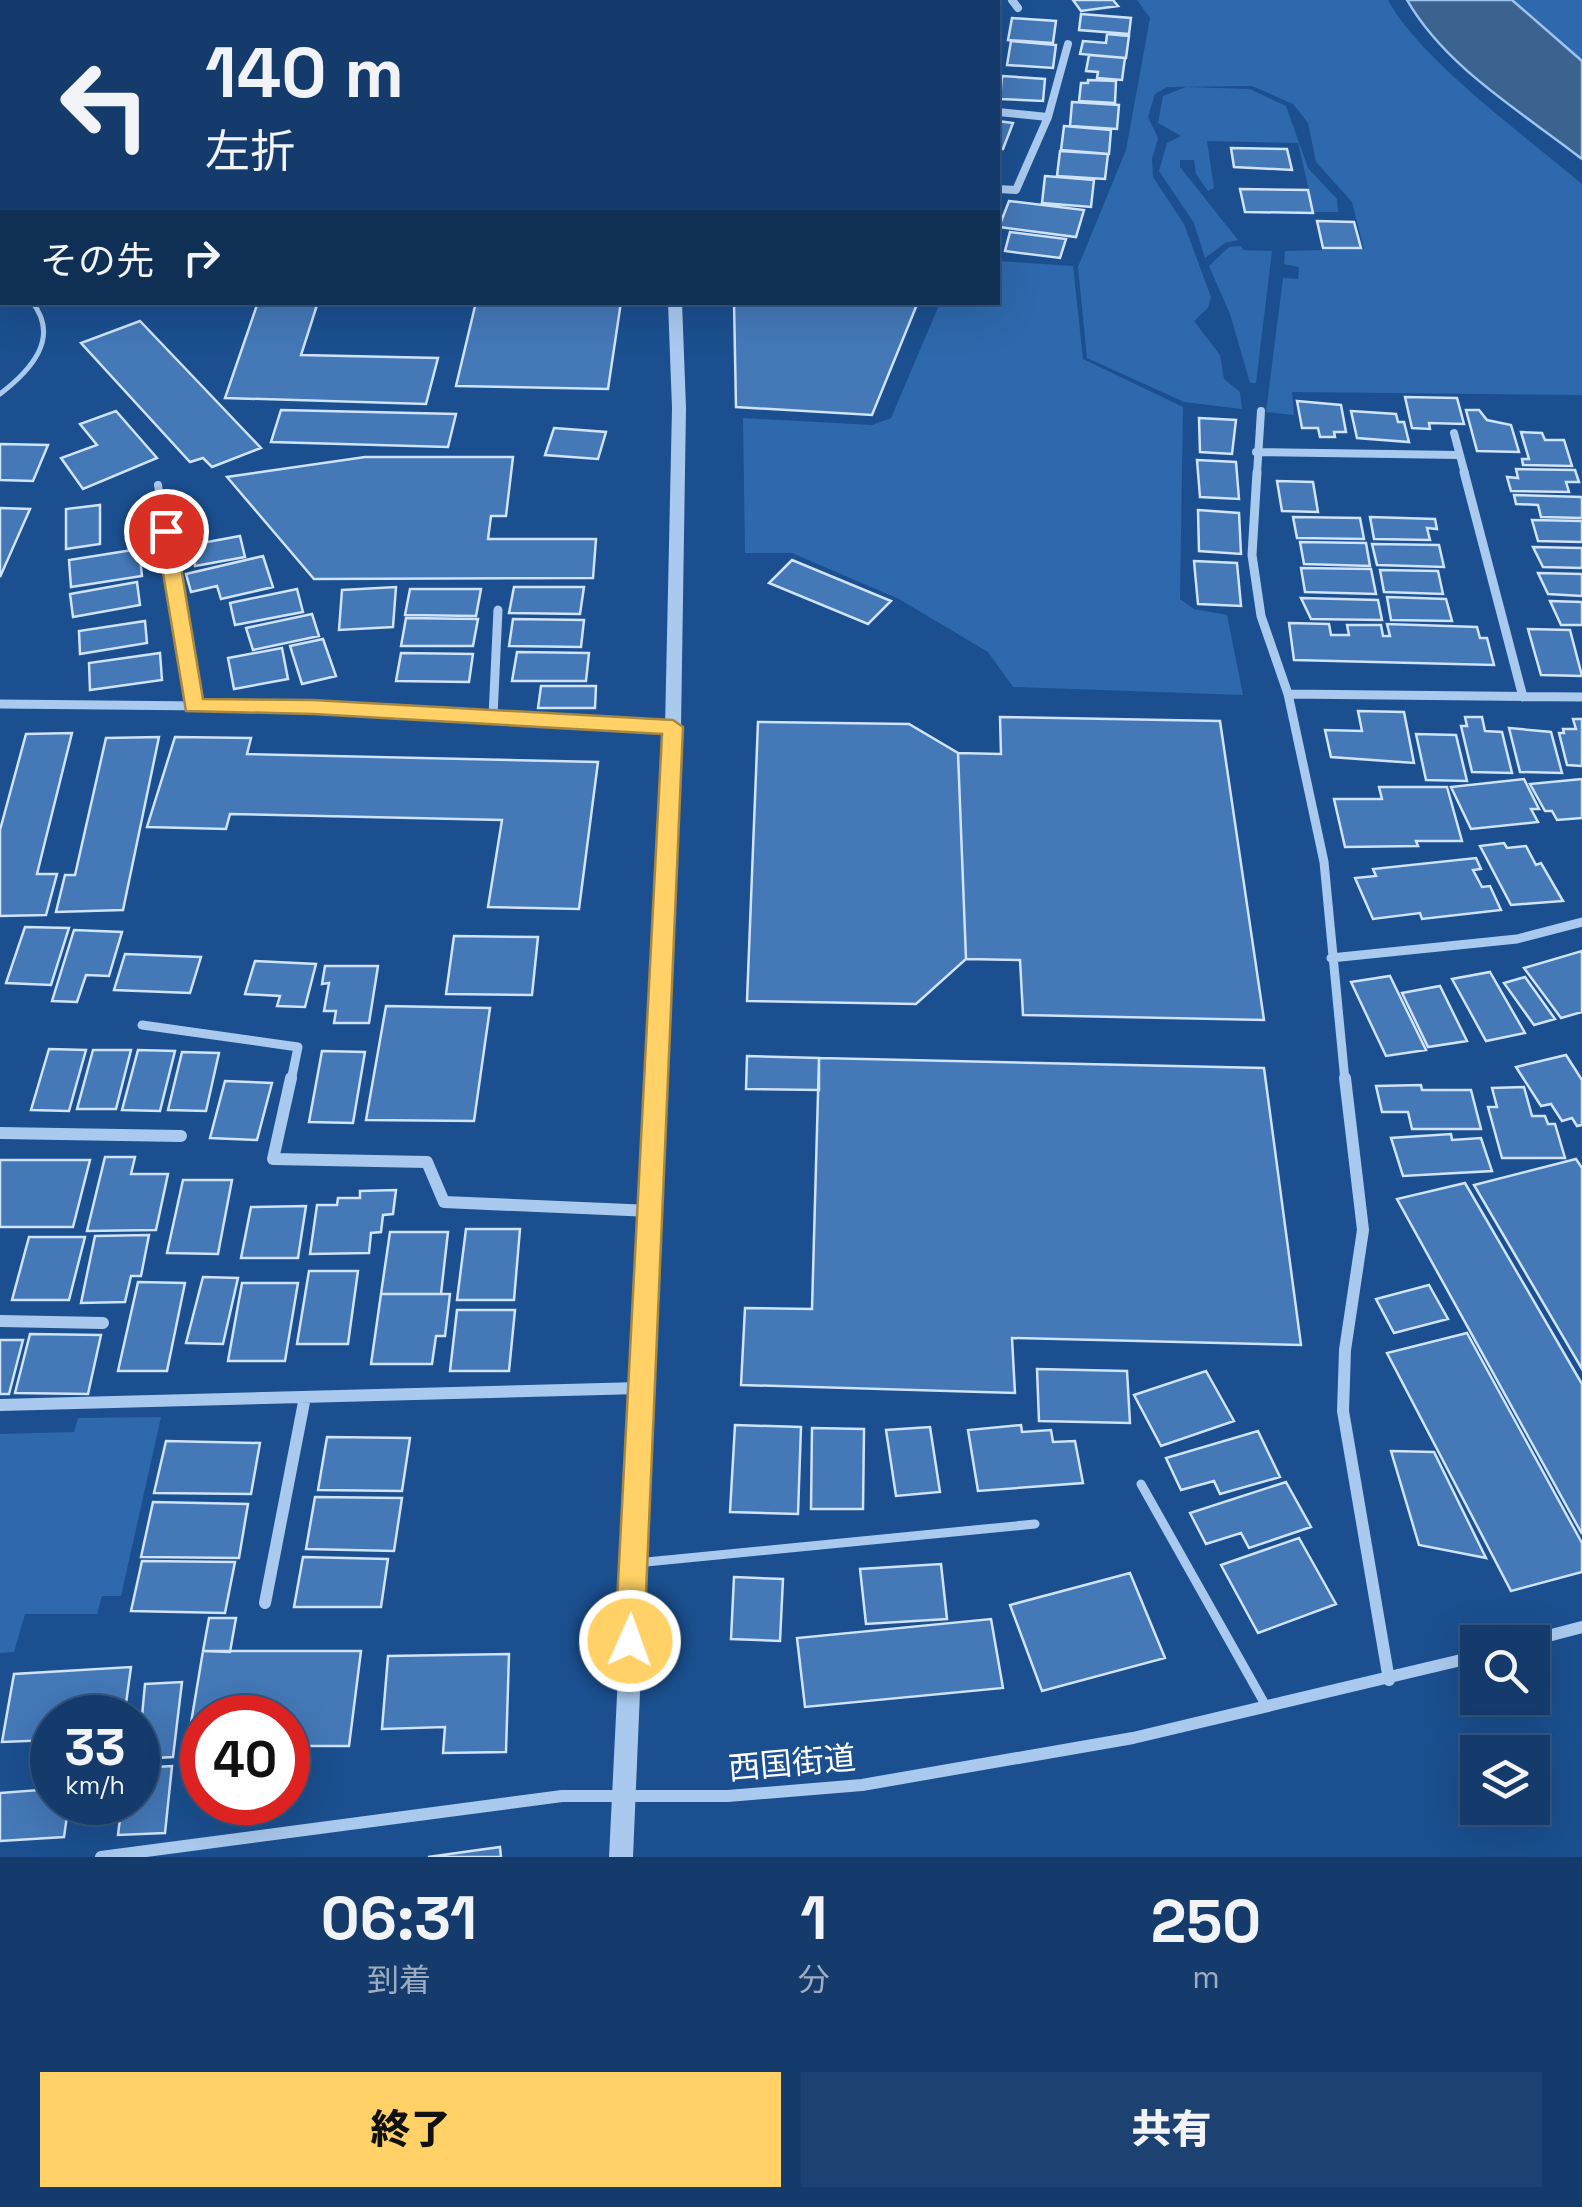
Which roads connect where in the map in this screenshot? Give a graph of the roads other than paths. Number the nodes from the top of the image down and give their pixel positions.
1 (1012, 0) edge
2 (1018, 8) dead end
3 (1068, 44) dead end
4 (1000, 112) edge
5 (1048, 117) junction
6 (1000, 189) edge
7 (34, 305) edge
8 (675, 305) edge
9 (0, 394) edge
10 (1260, 411) dead end
11 (1454, 433) dead end
12 (1256, 452) junction
13 (1460, 456) junction
14 (158, 485) dead end
15 (498, 610) dead end
16 (1288, 694) junction
17 (1522, 696) junction
18 (1582, 698) edge
19 (0, 704) edge
20 (194, 706) junction
21 (493, 716) junction
22 (673, 727) junction
23 (1582, 922) edge
24 (1331, 958) junction
25 (142, 1026) dead end
26 (0, 1133) edge
27 (181, 1136) dead end
28 (651, 1211) junction
29 (0, 1321) edge
30 (103, 1323) dead end
31 (640, 1388) junction
32 (305, 1397) junction
33 (0, 1405) edge
34 (1140, 1484) dead end
35 (1035, 1524) dead end
36 (633, 1563) junction
37 (265, 1603) dead end
38 (1582, 1627) edge
39 (1550, 1635) edge
40 (1460, 1661) edge
41 (1389, 1680) junction
42 (1267, 1708) junction
43 (623, 1796) junction
44 (102, 1857) edge
45 (622, 1857) edge

1 - 2 street
3 - 5 street
4 - 5 street
5 - 6 street
7 - 9 lane
8 - 22 street
10 - 12 street
11 - 13 street
12 - 13 street
12 - 16 street
13 - 17 street
14 - 20 lane
15 - 21 street
16 - 17 street
16 - 24 street
17 - 18 street
19 - 20 street
20 - 21 street
21 - 22 street
22 - 28 street
23 - 24 street
24 - 41 street
25 - 28 street
26 - 27 street
28 - 31 street
29 - 30 street
31 - 32 street
31 - 36 street
32 - 33 street
32 - 37 street
34 - 42 lane
35 - 36 lane
36 - 43 street
38 - 39 street
40 - 41 street, 西国街道
41 - 42 street, 西国街道
42 - 43 street, 西国街道
43 - 44 street, 西国街道
43 - 45 street

